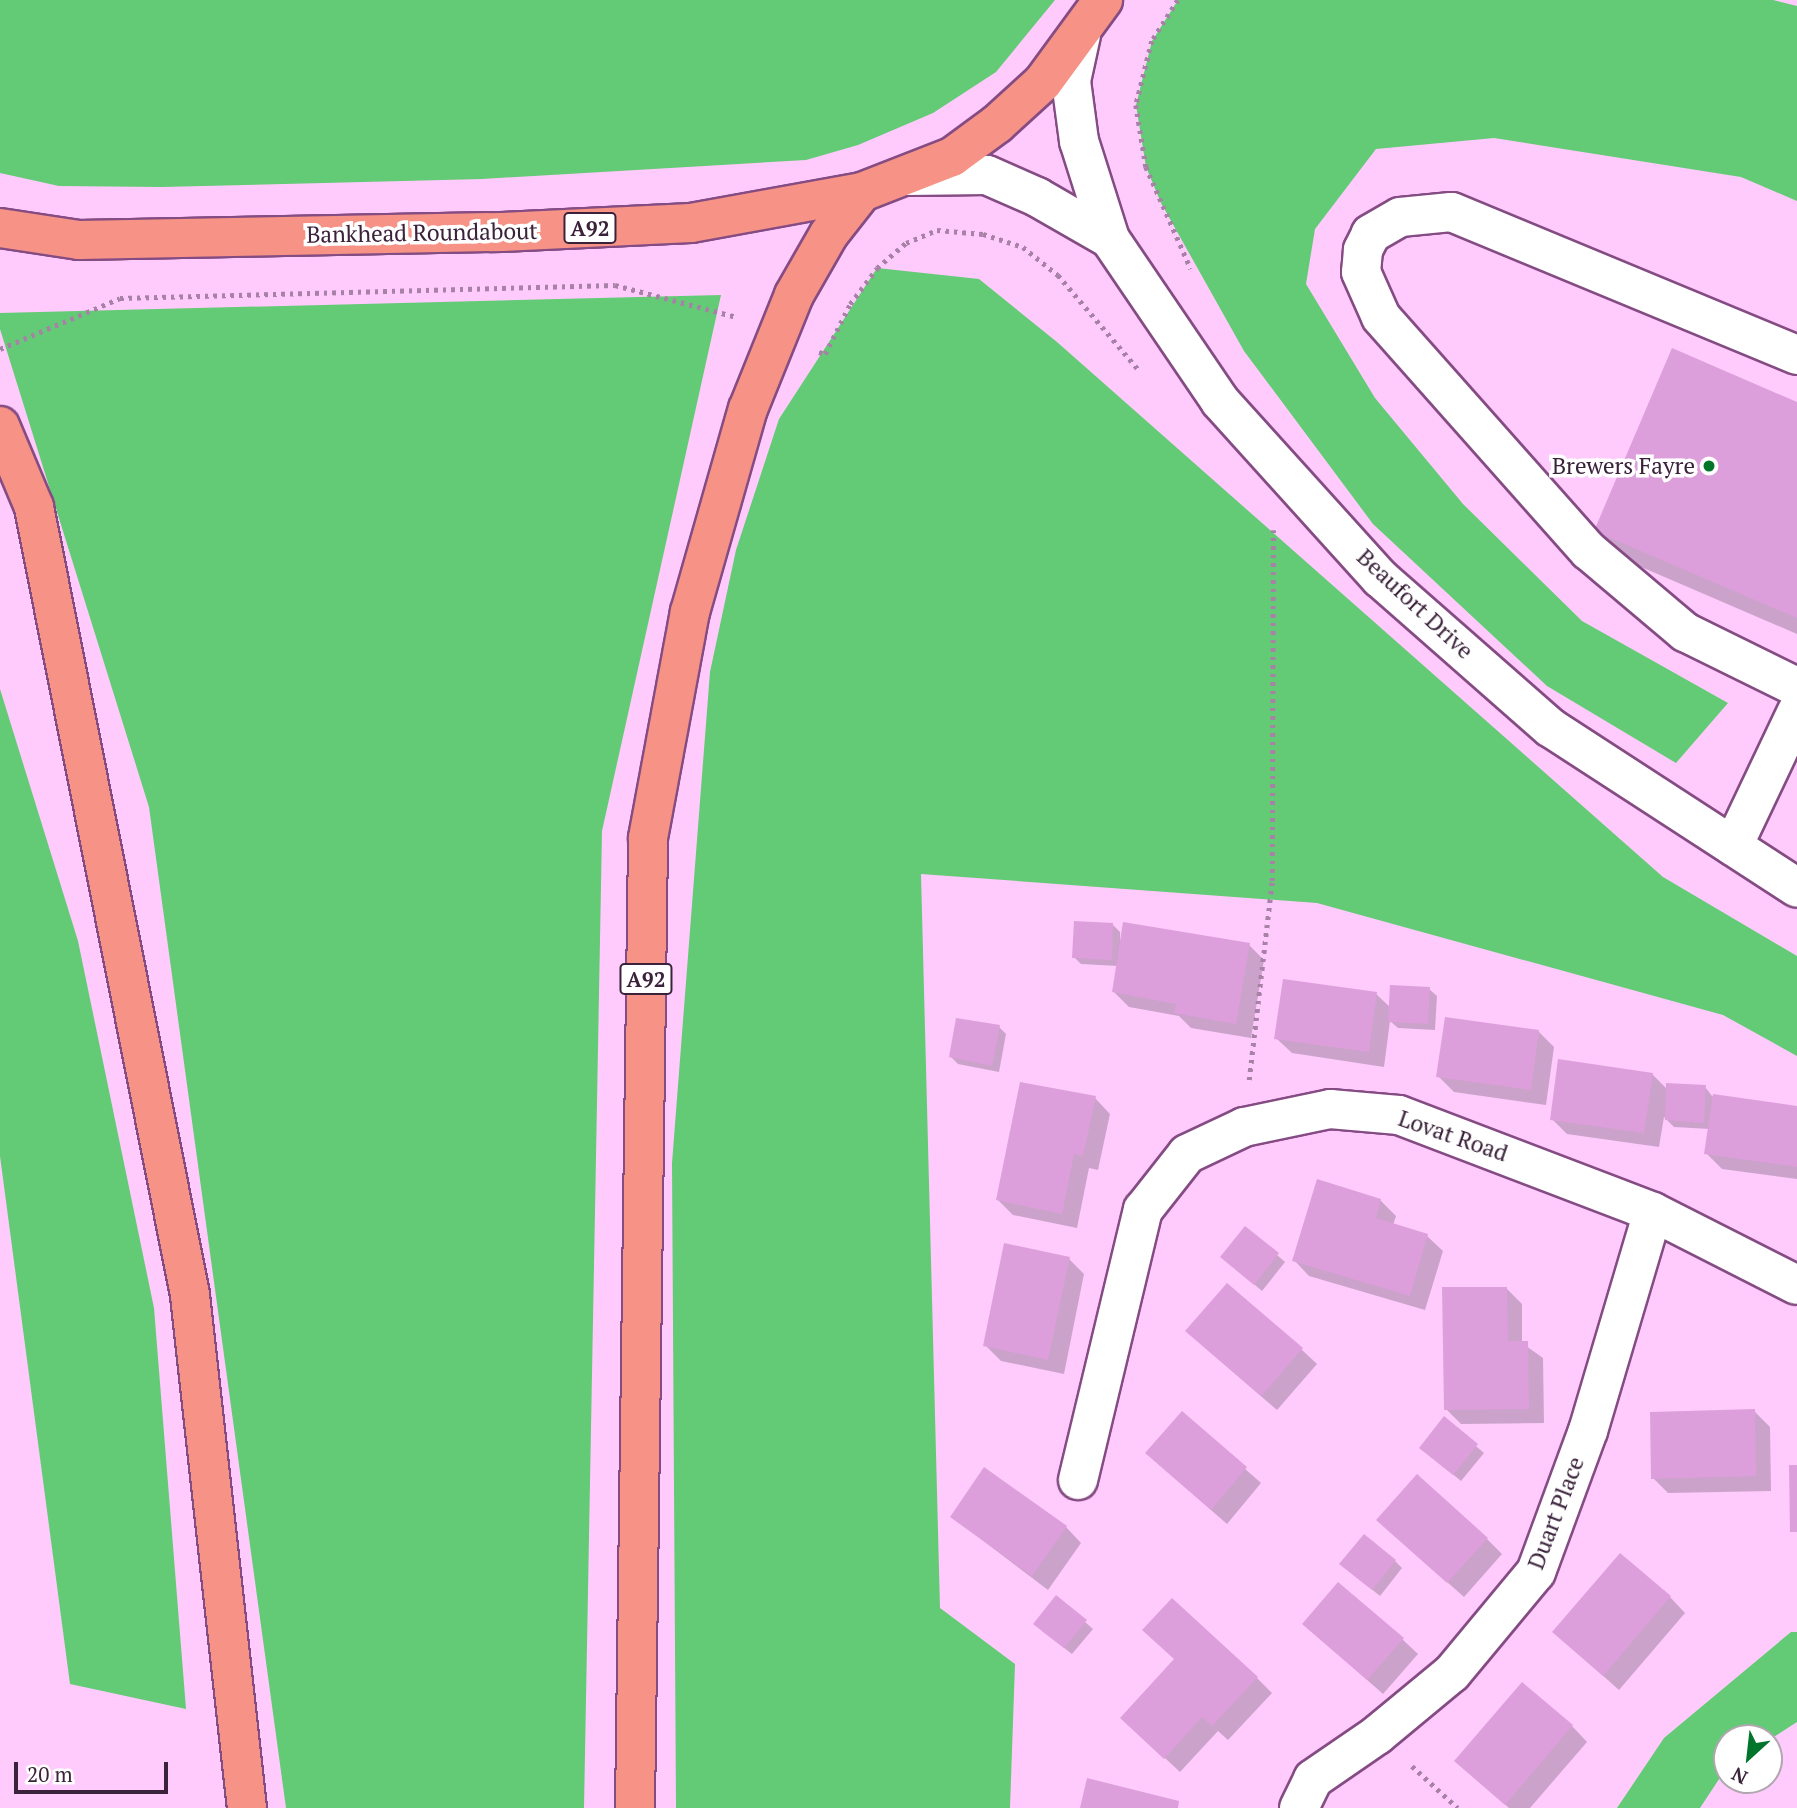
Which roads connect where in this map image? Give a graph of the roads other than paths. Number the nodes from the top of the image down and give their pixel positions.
1 (1103, 0) edge
2 (1081, 35) junction
3 (906, 176) junction
4 (862, 192) junction
5 (0, 228) edge
6 (1110, 239) junction
7 (1797, 355) edge
8 (0, 426) edge
9 (1797, 687) edge
10 (1797, 711) edge
11 (1733, 846) junction
12 (1797, 888) edge
13 (1653, 1212) junction
14 (1797, 1285) edge
15 (1078, 1480) dead end
16 (247, 1808) edge
17 (635, 1808) edge
18 (1299, 1808) edge

1 - 2 highway, Bankhead Roundabout / A92
2 - 3 highway, Bankhead Roundabout / A92
2 - 6 street, Beaufort Drive
3 - 4 highway, Bankhead Roundabout / A92
3 - 6 street, Beaufort Drive
4 - 5 highway, Bankhead Roundabout / A92
4 - 17 highway, A92
6 - 11 street, Beaufort Drive
7 - 9 street
8 - 16 highway
10 - 11 street
11 - 12 street, Beaufort Drive
13 - 14 street, Lovat Road
13 - 15 street, Lovat Road
13 - 18 street, Duart Place

